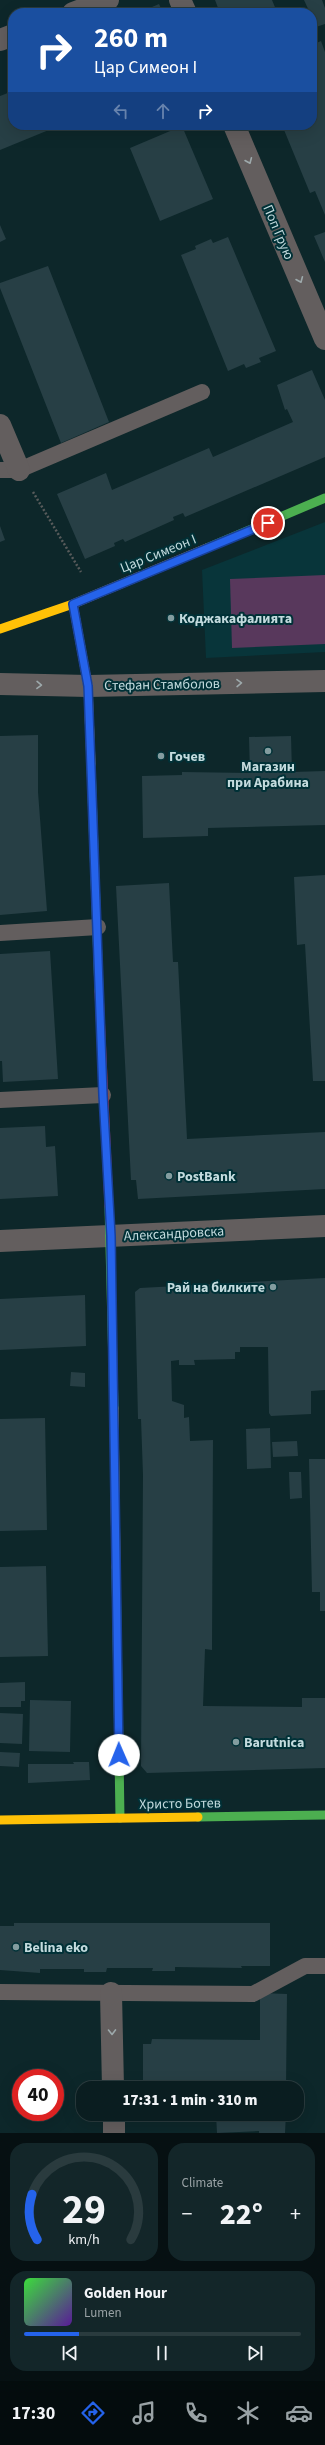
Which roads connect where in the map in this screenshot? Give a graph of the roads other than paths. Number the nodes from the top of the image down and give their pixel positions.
1 (108, 0) edge
2 (86, 8) edge
3 (236, 130) edge
4 (323, 327) edge
5 (202, 392) dead end
6 (0, 424) edge
7 (9, 470) edge
8 (325, 498) edge
9 (73, 604) junction
10 (0, 629) edge
11 (325, 681) edge
12 (0, 684) edge
13 (88, 686) junction
14 (98, 928) junction
15 (0, 933) edge
16 (103, 1095) junction
17 (0, 1100) edge
18 (325, 1226) edge
19 (111, 1236) junction
20 (0, 1241) edge
21 (0, 1812) edge
22 (325, 1814) edge
23 (120, 1818) junction
24 (0, 1820) edge
25 (36, 1820) junction
26 (325, 1966) edge
27 (0, 1992) edge
28 (111, 1993) junction
29 (113, 2081) edge
30 (114, 2121) edge
31 (114, 2133) edge

1 - 2 street
3 -> 4 street, Поп Грую
5 - 7 lane
6 - 7 street
8 - 9 street, Цар Симеон I
9 - 10 street, Цар Симеон I
9 - 13 street
13 -> 11 street, Стефан Стамболов
12 -> 13 street, Стефан Стамболов
13 - 14 street
14 - 15 lane
14 - 16 street
16 - 17 lane
16 - 19 street
18 - 19 street, Александровска
19 - 20 street, Александровска
19 - 23 street
21 - 25 street, Христо Ботев
22 - 23 street, Христо Ботев
23 - 25 street, Христо Ботев
24 - 25 street, Христо Ботев
26 - 28 lane
27 - 28 lane
28 -> 29 street
30 - 31 street

